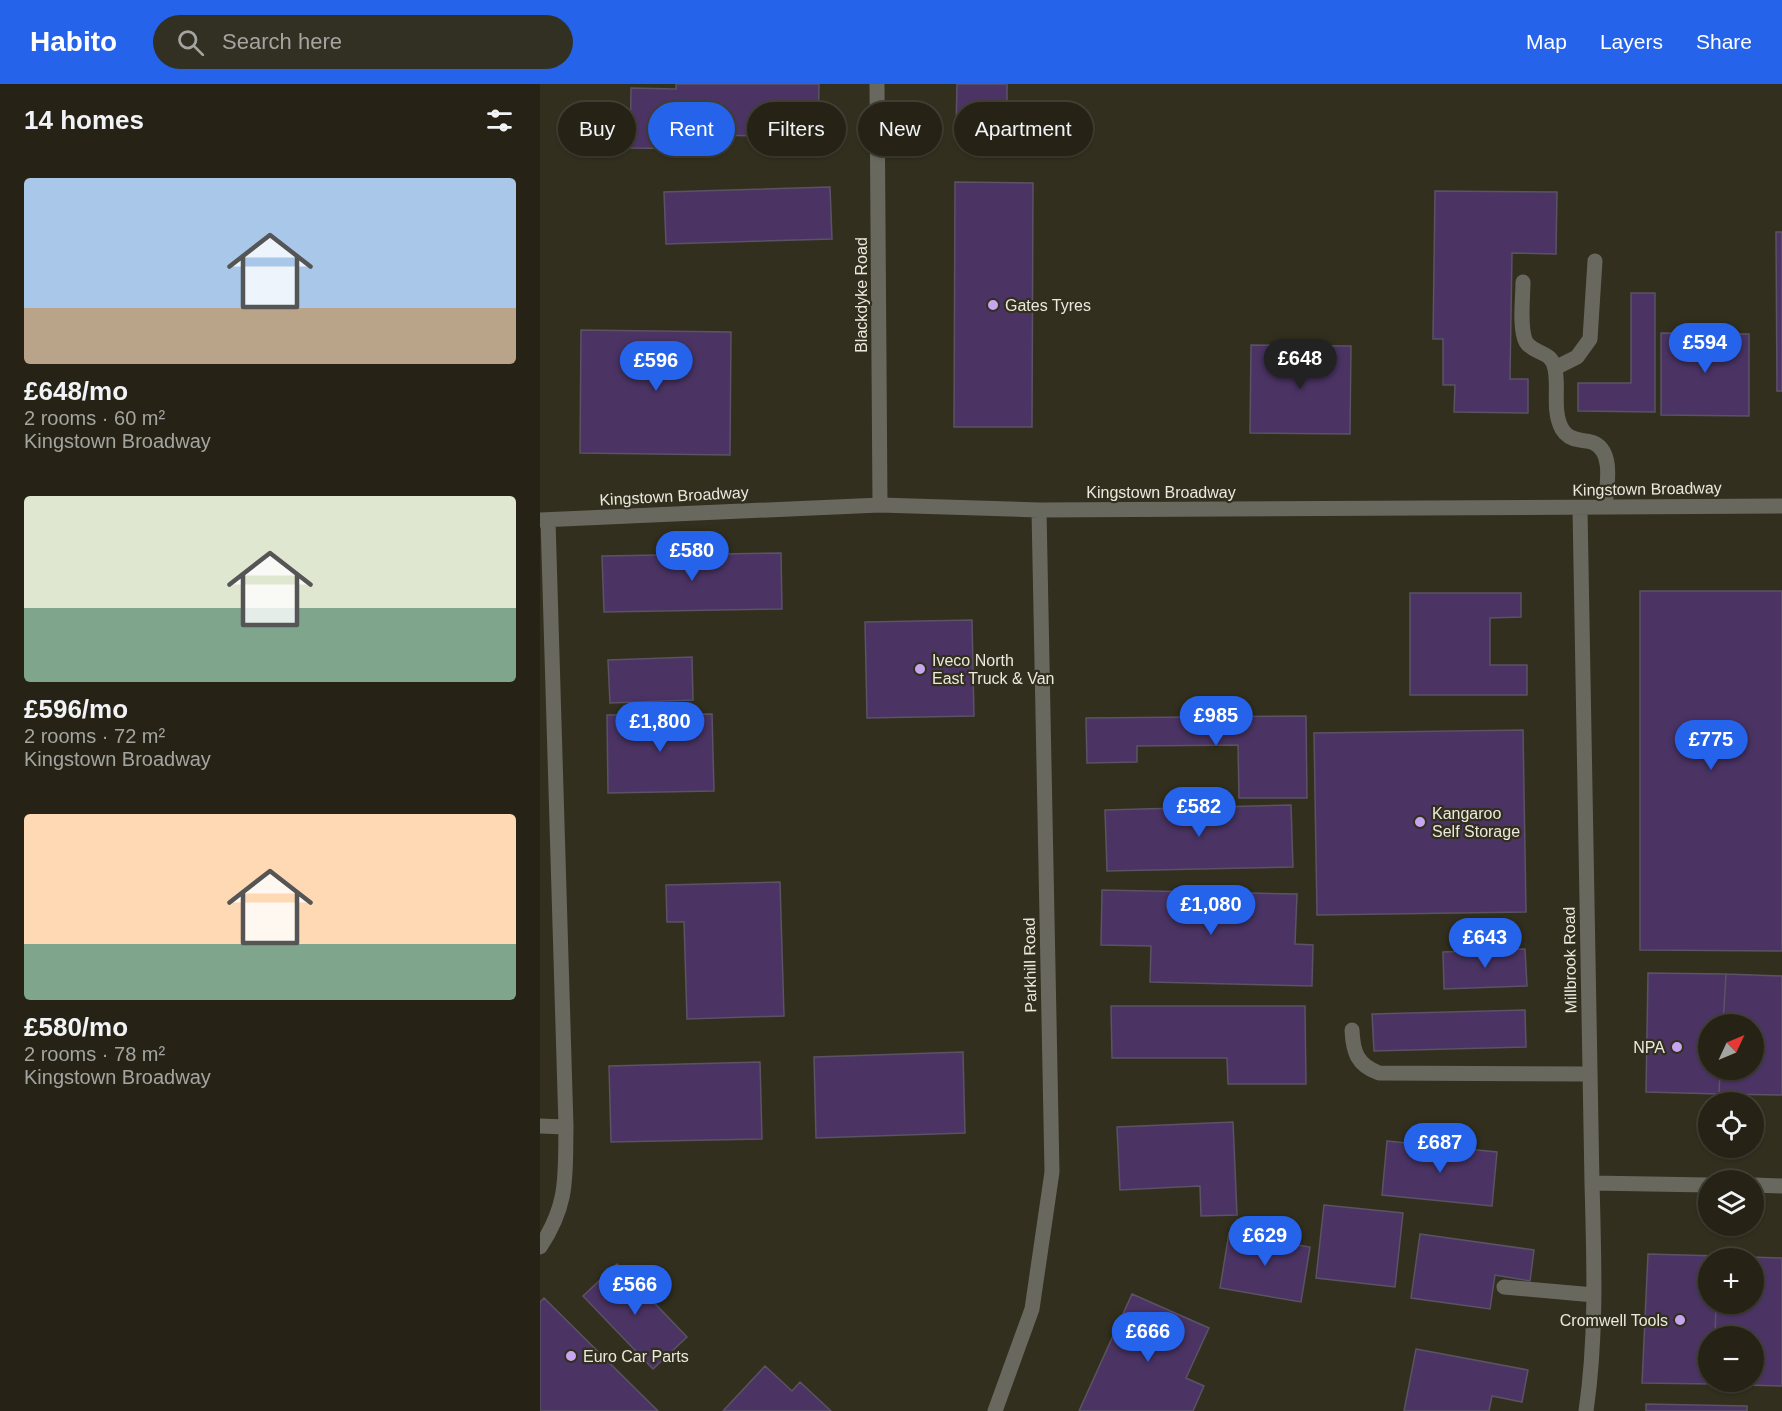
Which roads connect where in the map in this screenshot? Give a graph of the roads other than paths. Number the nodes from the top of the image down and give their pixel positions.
1 (877, 84) edge
2 (1595, 261) dead end
3 (1523, 282) dead end
4 (1555, 368) junction
5 (880, 505) junction
6 (1782, 506) edge
7 (1605, 507) junction
8 (1580, 508) junction
9 (1039, 510) junction
10 (544, 520) edge
11 (1352, 1030) dead end
12 (1590, 1074) junction
13 (540, 1126) edge
14 (566, 1127) junction
15 (1592, 1183) junction
16 (1698, 1185) edge
17 (1764, 1185) edge
18 (1782, 1186) edge
19 (540, 1247) edge
20 (1504, 1287) dead end
21 (1594, 1295) junction
22 (996, 1411) edge
23 (1586, 1411) edge

1 - 5 street, Blackdyke Road
2 - 4 street
3 - 4 street
4 - 7 street
5 - 9 street, Kingstown Broadway
5 - 10 street, Kingstown Broadway
6 - 7 street, Kingstown Broadway
7 - 8 street, Kingstown Broadway
8 - 9 street, Kingstown Broadway
8 - 12 street, Millbrook Road
9 - 22 street, Parkhill Road
10 - 14 street
11 - 12 street
12 - 15 street, Millbrook Road
13 - 14 street
14 - 19 street
15 - 16 street
15 - 21 street, Millbrook Road
17 - 18 street
20 - 21 street
21 - 23 street, Millbrook Road

